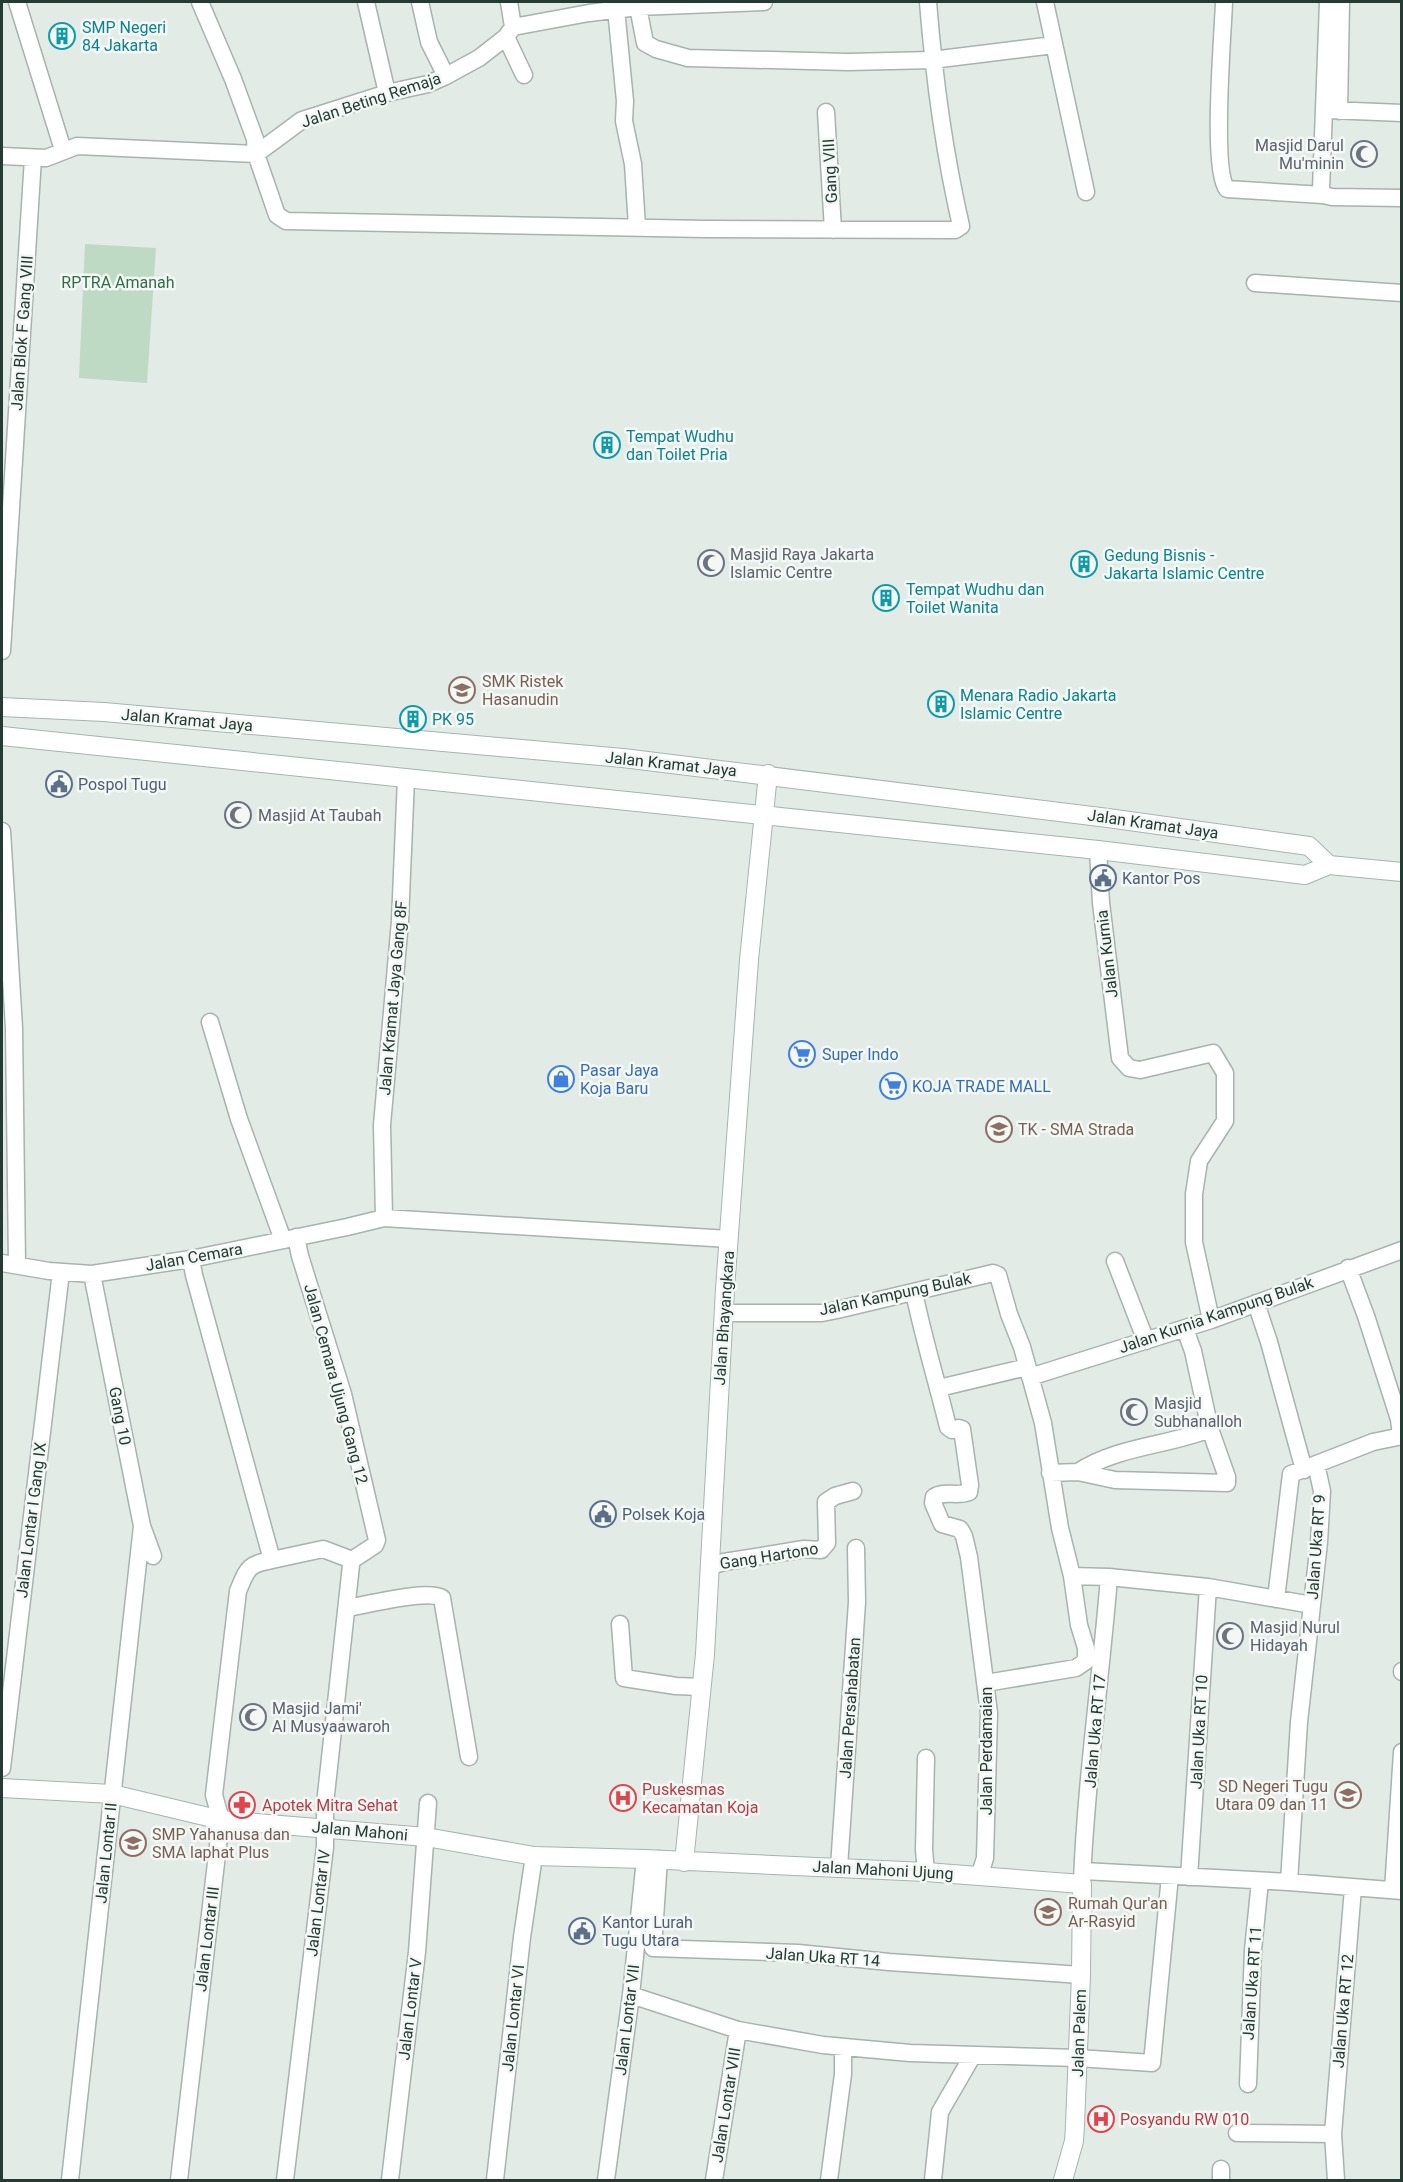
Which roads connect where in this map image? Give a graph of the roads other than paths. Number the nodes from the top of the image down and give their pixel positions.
1 (17, 2) edge
2 (200, 2) edge
3 (366, 2) edge
4 (420, 2) edge
5 (509, 2) edge
6 (765, 2) edge
7 (928, 2) edge
8 (1045, 2) edge
9 (1224, 2) edge
10 (1328, 2) edge
11 (1341, 2) edge
12 (643, 5) edge
13 (616, 9) junction
14 (509, 32) junction
15 (1054, 45) junction
16 (932, 60) junction
17 (524, 75) dead end
18 (446, 76) junction
19 (387, 93) junction
20 (1332, 111) junction
21 (826, 112) dead end
22 (1401, 113) edge
23 (63, 150) junction
24 (256, 154) junction
25 (2, 156) edge
26 (33, 158) junction
27 (1086, 192) dead end
28 (1323, 195) junction
29 (1401, 198) edge
30 (636, 226) junction
31 (833, 230) junction
32 (1254, 283) dead end
33 (1401, 293) edge
34 (2, 651) edge
35 (2, 707) edge
36 (2, 736) edge
37 (768, 774) junction
38 (406, 778) junction
39 (764, 815) junction
40 (2, 831) edge
41 (1098, 850) junction
42 (1329, 865) junction
43 (1401, 872) edge
44 (210, 1022) dead end
45 (384, 1218) junction
46 (290, 1238) junction
47 (729, 1239) junction
48 (1401, 1250) edge
49 (191, 1259) junction
50 (1115, 1261) dead end
51 (10, 1264) edge
52 (1348, 1268) junction
53 (61, 1272) junction
54 (92, 1274) junction
55 (914, 1292) junction
56 (1256, 1304) junction
57 (724, 1313) junction
58 (1211, 1320) junction
59 (1185, 1329) junction
60 (1146, 1341) junction
61 (1028, 1372) junction
62 (939, 1388) junction
63 (1210, 1429) junction
64 (1401, 1436) edge
65 (1310, 1467) junction
66 (1078, 1472) junction
67 (1050, 1473) junction
68 (853, 1491) dead end
69 (142, 1526) junction
70 (856, 1548) dead end
71 (153, 1556) dead end
72 (272, 1560) junction
73 (352, 1560) junction
74 (710, 1566) junction
75 (1072, 1576) junction
76 (1109, 1577) junction
77 (1208, 1587) junction
78 (1276, 1599) junction
79 (1312, 1605) junction
80 (347, 1608) junction
81 (620, 1624) dead end
82 (986, 1683) junction
83 (701, 1687) junction
84 (1401, 1752) edge
85 (469, 1757) dead end
86 (926, 1758) dead end
87 (2, 1768) edge
88 (2, 1788) edge
89 (112, 1794) junction
90 (428, 1803) dead end
91 (221, 1820) junction
92 (325, 1828) junction
93 (426, 1837) junction
94 (534, 1856) junction
95 (652, 1859) junction
96 (684, 1862) junction
97 (839, 1867) junction
98 (926, 1872) junction
99 (980, 1875) junction
100 (1170, 1876) junction
101 (1082, 1877) junction
102 (1189, 1877) junction
103 (1260, 1881) junction
104 (1289, 1882) junction
105 (1353, 1888) junction
106 (1397, 1891) edge
107 (1081, 1975) junction
108 (631, 1995) junction
109 (738, 2030) junction
110 (843, 2048) junction
111 (973, 2055) junction
112 (1078, 2058) junction
113 (1248, 2084) dead end
114 (1237, 2133) dead end
115 (1334, 2134) junction
116 (70, 2181) edge
117 (178, 2181) edge
118 (285, 2181) edge
119 (390, 2181) edge
120 (495, 2181) edge
121 (606, 2181) edge
122 (714, 2181) edge
123 (829, 2181) edge
124 (933, 2181) edge
125 (1063, 2181) edge
126 (1336, 2181) edge

1 - 23 street
2 - 24 street
3 - 19 street
4 - 18 street
5 - 14 street
6 - 12 street, Jalan Beting Remaja
7 - 16 street
8 - 15 street
9 - 28 street
10 - 20 street
11 - 20 street
12 - 13 street, Jalan Beting Remaja
12 - 16 street
13 - 14 street, Jalan Beting Remaja
13 - 30 street
14 - 17 street
14 - 18 street, Jalan Beting Remaja
15 - 16 street
15 - 27 street
16 - 31 street
18 - 19 street, Jalan Beting Remaja
19 - 24 street, Jalan Beting Remaja
20 - 22 street
20 - 28 street
21 - 31 street, Gang VIII
23 - 24 street
23 - 26 street
24 - 30 street
25 - 26 street
26 - 34 street, Jalan Blok F Gang VIII
28 - 29 street
30 - 31 street
32 - 33 street
35 - 37 street, Jalan Kramat Jaya
36 - 38 street, Jalan Kramat Jaya
37 - 39 street, Jalan Bhayangkara
37 - 42 street, Jalan Kramat Jaya
38 - 39 street, Jalan Kramat Jaya
38 - 45 street, Jalan Kramat Jaya Gang 8F
39 - 41 street, Jalan Kramat Jaya
39 - 47 street, Jalan Bhayangkara
40 - 51 street
41 - 42 street, Jalan Kramat Jaya
41 - 58 street, Jalan Kurnia
42 - 43 street, Jalan Kramat Jaya
44 - 46 street, Jalan Cemara Ujung Gang 12
45 - 46 street, Jalan Cemara
45 - 47 street, Jalan Cemara
46 - 49 street, Jalan Cemara
46 - 73 street, Jalan Cemara Ujung Gang 12
47 - 57 street, Jalan Bhayangkara
48 - 52 street, Jalan Kurnia Kampung Bulak
49 - 54 street, Jalan Cemara
49 - 72 street
50 - 60 street
51 - 53 street, Jalan Cemara
52 - 56 street, Jalan Kurnia Kampung Bulak
52 - 64 street
53 - 54 street, Jalan Cemara
53 - 87 street, Jalan Lontar I Gang IX
54 - 69 street, Gang 10
55 - 57 street, Jalan Kampung Bulak
55 - 61 street, Jalan Kampung Bulak
55 - 62 street
56 - 58 street, Jalan Kurnia Kampung Bulak
56 - 65 street, Jalan Uka RT 9
57 - 74 street, Jalan Bhayangkara
58 - 59 street, Jalan Kurnia Kampung Bulak
59 - 60 street, Jalan Kurnia Kampung Bulak
59 - 63 street
60 - 61 street, Jalan Kurnia Kampung Bulak
61 - 62 street, Jalan Kurnia Kampung Bulak
61 - 67 street
62 - 82 street, Jalan Perdamaian
63 - 66 street
63 - 66 street
64 - 65 street
65 - 78 street
65 - 79 street, Jalan Uka RT 9
66 - 67 street
67 - 75 street
68 - 74 street, Gang Hartono
69 - 71 street, Gang 10
69 - 89 street, Jalan Lontar II
70 - 97 street, Jalan Persahabatan
72 - 73 street
72 - 91 street, Jalan Lontar III
73 - 80 street, Jalan Lontar IV
74 - 83 street, Jalan Bhayangkara
75 - 76 street
75 - 82 street
76 - 77 street
76 - 101 street, Jalan Uka RT 17
77 - 78 street
77 - 102 street, Jalan Uka RT 10
78 - 79 street
79 - 104 street, Jalan Uka RT 9
80 - 85 street
80 - 92 street, Jalan Lontar IV
81 - 83 street
82 - 99 street, Jalan Perdamaian
83 - 96 street, Jalan Bhayangkara
84 - 106 street
86 - 98 street
88 - 89 street, Jalan Mahoni
89 - 91 street, Jalan Mahoni
89 - 116 street, Jalan Lontar II
90 - 93 street, Jalan Lontar V
91 - 92 street, Jalan Mahoni
91 - 117 street, Jalan Lontar III
92 - 93 street, Jalan Mahoni
92 - 118 street, Jalan Lontar IV
93 - 94 street, Jalan Mahoni
93 - 119 street, Jalan Lontar V
94 - 95 street, Jalan Mahoni
94 - 120 street, Jalan Lontar VI
95 - 96 street, Jalan Mahoni
95 - 107 street, Jalan Uka RT 14
95 - 108 street, Jalan Lontar VII
96 - 97 street, Jalan Mahoni Ujung
97 - 98 street, Jalan Mahoni Ujung
98 - 99 street, Jalan Mahoni Ujung
99 - 101 street, Jalan Mahoni Ujung
100 - 101 street, Jalan Mahoni Ujung
100 - 102 street, Jalan Mahoni Ujung
100 - 112 street
101 - 107 street, Jalan Palem
102 - 103 street, Jalan Mahoni Ujung
103 - 104 street, Jalan Mahoni Ujung
103 - 113 street, Jalan Uka RT 11
104 - 105 street, Jalan Mahoni Ujung
105 - 106 street, Jalan Mahoni Ujung
105 - 115 street, Jalan Uka RT 12
107 - 112 street, Jalan Palem
108 - 109 street
108 - 121 street, Jalan Lontar VII
109 - 110 street
109 - 122 street, Jalan Lontar VIII
110 - 111 street
110 - 123 street
111 - 112 street
111 - 124 street
112 - 125 street, Jalan Palem
114 - 115 street
115 - 126 street, Jalan Uka RT 12

